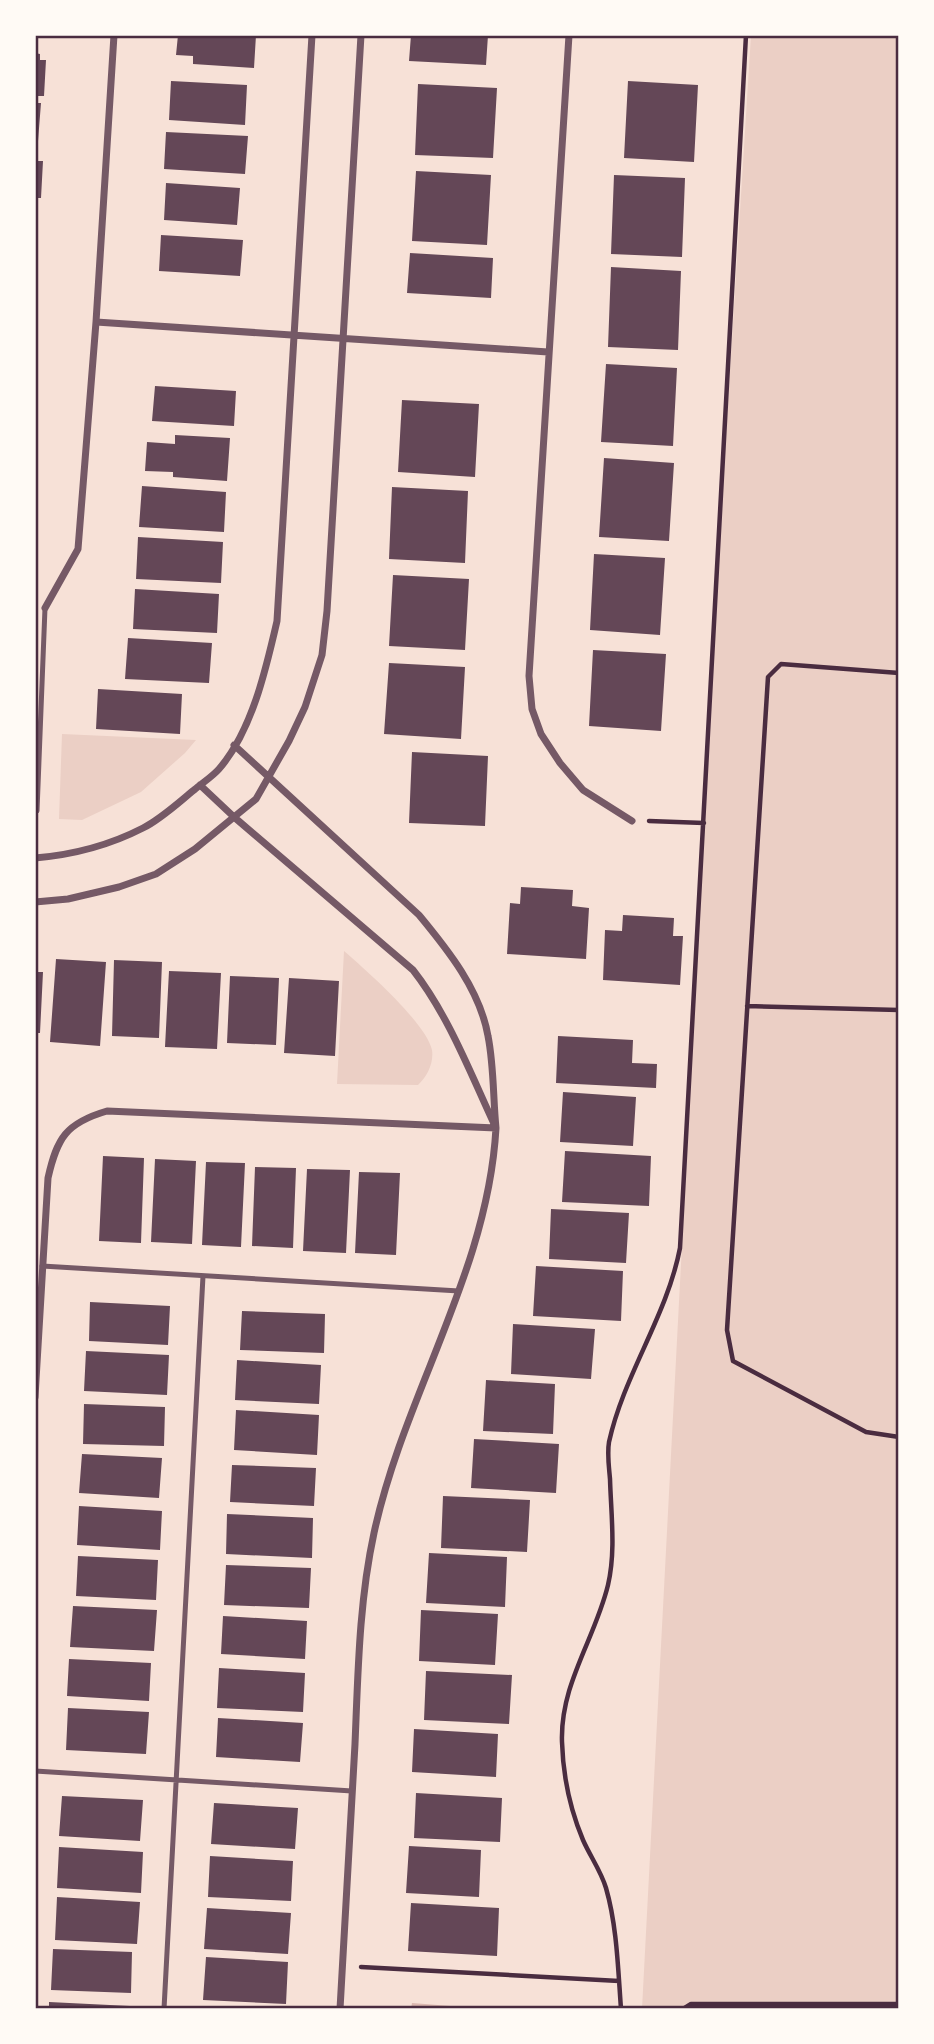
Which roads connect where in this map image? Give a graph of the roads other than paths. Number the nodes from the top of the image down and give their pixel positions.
1 (114, 35) edge
2 (312, 35) edge
3 (360, 35) edge
4 (569, 35) edge
5 (96, 322) junction
6 (294, 335) junction
7 (344, 338) junction
8 (548, 352) junction
9 (46, 608) joint
10 (234, 745) junction
11 (269, 776) junction
12 (200, 785) junction
13 (37, 811) dead end
14 (234, 817) junction
15 (632, 821) road end
16 (35, 858) edge
17 (35, 902) edge
18 (496, 1128) junction
19 (42, 1266) junction
20 (203, 1276) junction
21 (458, 1291) junction
22 (35, 1397) edge
23 (35, 1771) edge
24 (176, 1780) junction
25 (352, 1791) junction
26 (163, 2009) edge
27 (340, 2009) edge

1 - 5 street
2 - 6 street
3 - 7 street
4 - 8 street
5 - 6 street
5 - 9 street
6 - 7 street
6 - 10 street
7 - 8 street
7 - 11 street
8 - 15 street
9 - 13 lane
10 - 11 street
10 - 12 street
11 - 14 street
11 - 18 street
12 - 14 street
12 - 16 street
14 - 17 street
14 - 18 street
18 - 19 street
18 - 21 street
19 - 20 lane
19 - 22 street
20 - 21 lane
20 - 24 lane
21 - 25 street
23 - 24 lane
24 - 25 lane
24 - 26 lane
25 - 27 street

